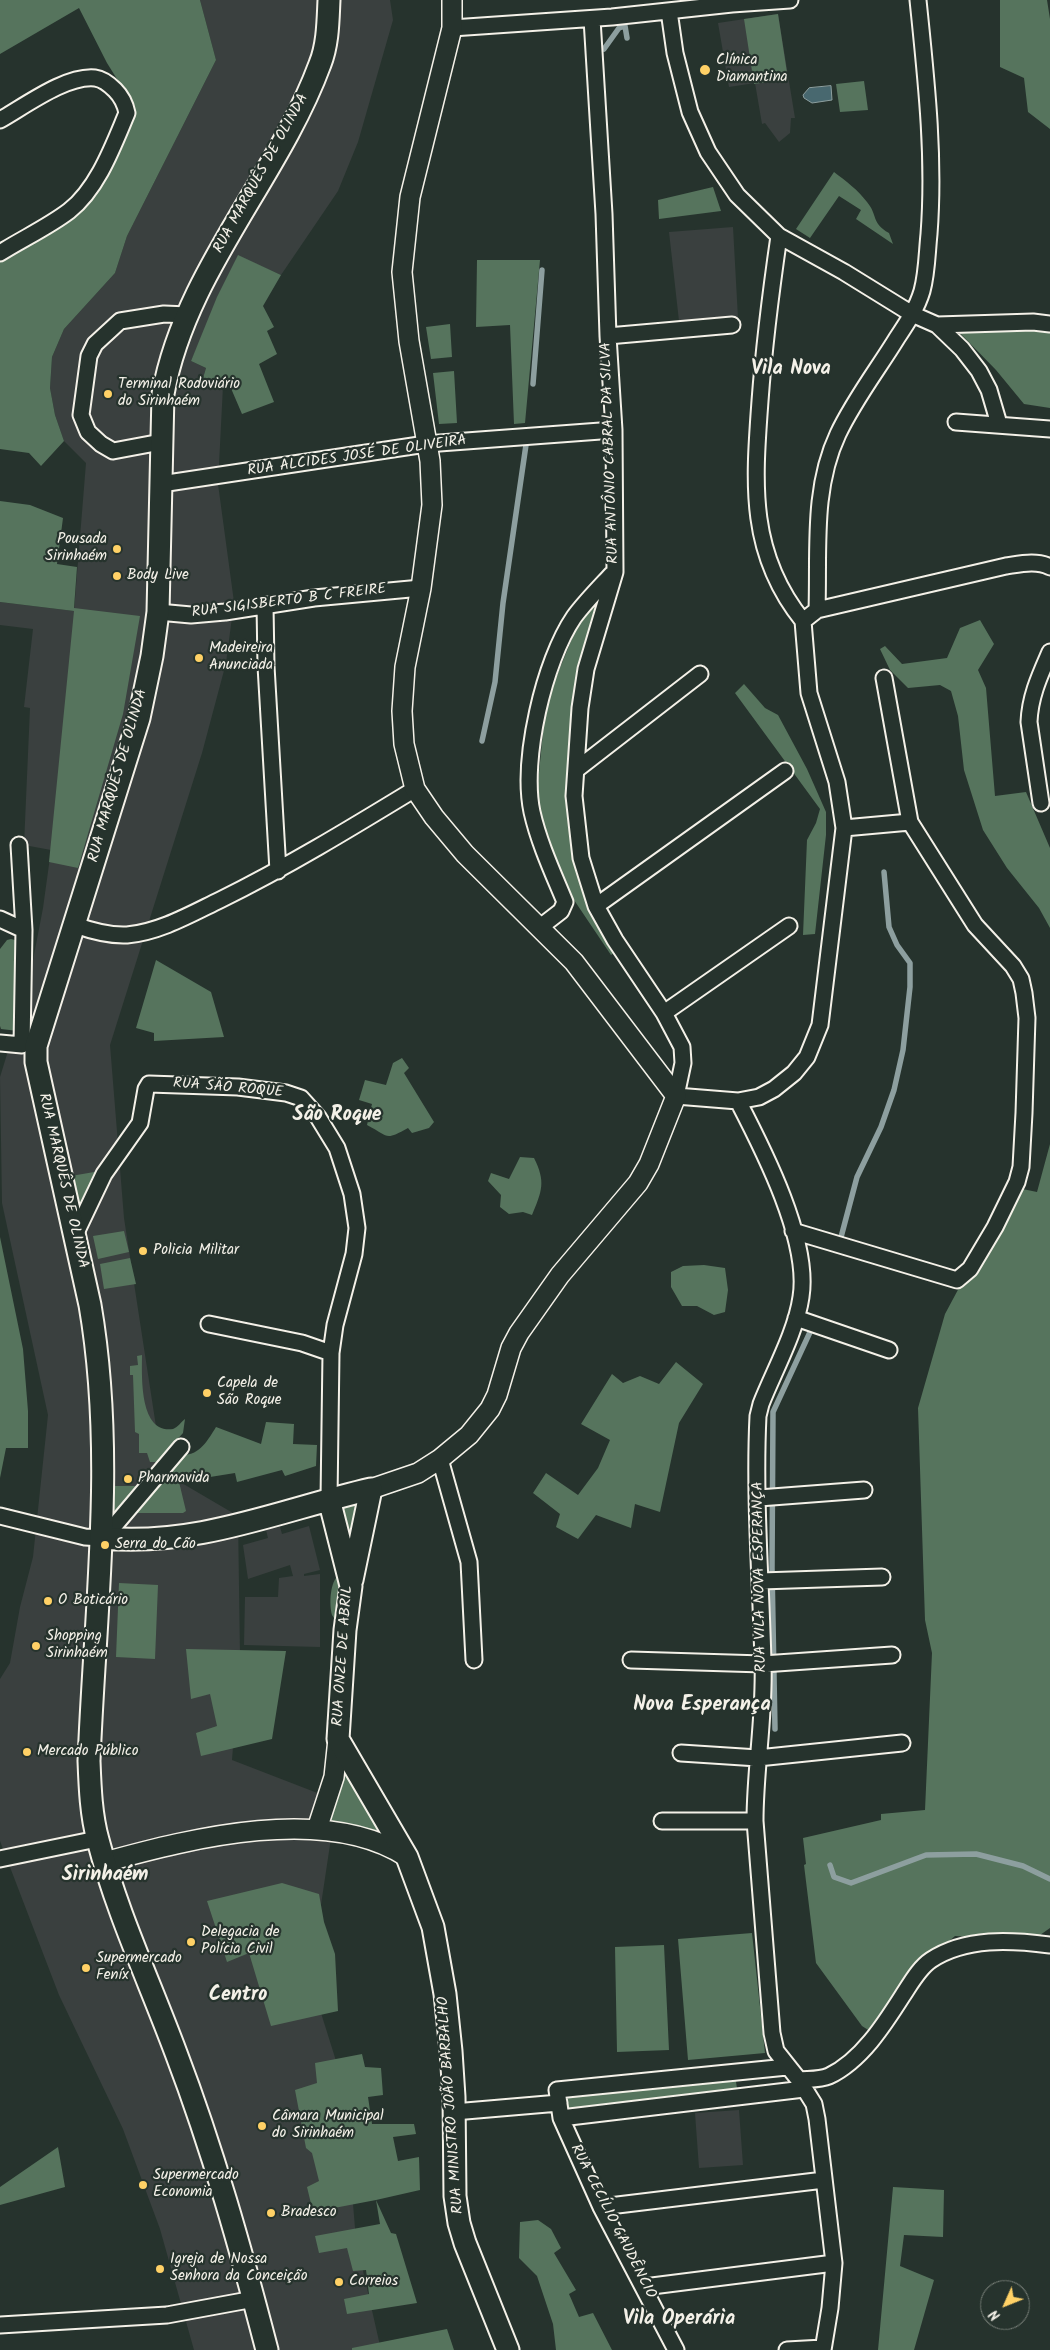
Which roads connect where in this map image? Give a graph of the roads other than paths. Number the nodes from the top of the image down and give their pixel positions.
1 (329, 0) edge
2 (452, 0) edge
3 (790, 0) edge
4 (918, 0) edge
5 (636, 10) edge
6 (669, 11) junction
7 (592, 19) junction
8 (452, 28) junction
9 (0, 120) edge
10 (779, 236) junction
11 (0, 253) edge
12 (912, 314) junction
13 (188, 315) junction
14 (1050, 324) edge
15 (732, 325) dead end
16 (937, 325) junction
17 (608, 336) junction
18 (956, 422) dead end
19 (999, 424) junction
20 (1050, 429) edge
21 (614, 430) junction
22 (161, 442) junction
23 (426, 444) junction
24 (161, 484) junction
25 (1050, 567) edge
26 (615, 572) junction
27 (421, 588) junction
28 (265, 605) junction
29 (816, 610) junction
30 (158, 612) junction
31 (803, 621) junction
32 (1050, 652) edge
33 (700, 674) dead end
34 (884, 678) dead end
35 (576, 770) junction
36 (785, 771) dead end
37 (415, 789) junction
38 (1042, 803) dead end
39 (910, 822) junction
40 (844, 828) junction
41 (19, 845) dead end
42 (278, 871) junction
43 (596, 906) junction
44 (0, 918) edge
45 (75, 925) junction
46 (789, 926) dead end
47 (539, 928) junction
48 (24, 930) junction
49 (664, 1013) junction
50 (0, 1043) edge
51 (29, 1045) junction
52 (676, 1096) junction
53 (738, 1102) junction
54 (793, 1232) junction
55 (74, 1236) junction
56 (796, 1318) junction
57 (209, 1324) dead end
58 (889, 1350) dead end
59 (331, 1352) junction
60 (181, 1447) dead end
61 (440, 1459) junction
62 (372, 1489) junction
63 (864, 1490) dead end
64 (759, 1498) junction
65 (329, 1499) junction
66 (0, 1516) edge
67 (103, 1535) junction
68 (882, 1577) dead end
69 (761, 1581) junction
70 (351, 1586) junction
71 (892, 1655) dead end
72 (474, 1660) dead end
73 (631, 1660) dead end
74 (764, 1664) junction
75 (338, 1739) junction
76 (902, 1743) dead end
77 (681, 1753) dead end
78 (758, 1758) junction
79 (662, 1821) dead end
80 (755, 1822) junction
81 (317, 1829) junction
82 (97, 1839) junction
83 (407, 1857) junction
84 (0, 1859) edge
85 (105, 1862) junction
86 (1050, 1945) edge
87 (788, 2067) junction
88 (802, 2085) junction
89 (559, 2104) junction
90 (454, 2112) junction
91 (824, 2180) junction
92 (601, 2207) junction
93 (834, 2263) junction
94 (644, 2287) junction
95 (254, 2299) junction
96 (0, 2325) edge
97 (823, 2349) edge
98 (268, 2350) edge
99 (508, 2350) edge
100 (676, 2350) edge
101 (787, 2350) edge

1 - 13 main road, RUA MARQUÊS DE OLINDA
2 - 8 street
3 - 6 street
4 - 12 street
5 - 6 street
5 - 7 street
6 - 10 street
7 - 8 street
7 - 17 street, RUA ANTÔNIO CABRAL DA SILVA
8 - 23 street
9 - 11 street
10 - 12 street
10 - 31 street
12 - 16 street
12 - 29 street
13 - 22 main road, RUA MARQUÊS DE OLINDA
13 - 22 street
14 - 16 street
15 - 17 street
16 - 19 street
17 - 21 street, RUA ANTÔNIO CABRAL DA SILVA
18 - 19 street
19 - 20 street
21 - 23 street, RUA ALCIDES JOSÉ DE OLIVEIRA
21 - 26 street, RUA ANTÔNIO CABRAL DA SILVA
22 - 24 main road, RUA MARQUÊS DE OLINDA
23 - 24 street, RUA ALCIDES JOSÉ DE OLIVEIRA
23 - 27 street
24 - 30 main road, RUA MARQUÊS DE OLINDA
25 - 29 street
26 - 35 street, RUA ANTÔNIO CABRAL DA SILVA
26 - 47 street
27 - 28 street, RUA SIGISBERTO B C FREIRE
27 - 37 street
28 - 30 street, RUA SIGISBERTO B C FREIRE
28 - 42 street
29 - 31 street
30 - 45 main road, RUA MARQUÊS DE OLINDA
31 - 40 street
32 - 38 street
33 - 35 street
34 - 39 street
35 - 43 street, RUA ANTÔNIO CABRAL DA SILVA
36 - 43 street
37 - 42 street
37 - 47 street
39 - 40 street
39 - 54 street
40 - 53 street
41 - 48 street
42 - 45 street
43 - 49 street, RUA ANTÔNIO CABRAL DA SILVA
44 - 48 street
45 - 51 main road, RUA MARQUÊS DE OLINDA
46 - 49 street
47 - 52 street
48 - 51 street
49 - 52 street, RUA ANTÔNIO CABRAL DA SILVA
50 - 51 street
51 - 55 main road, RUA MARQUÊS DE OLINDA
52 - 53 street
52 - 61 street
53 - 54 street, RUA VILA NOVA ESPERANÇA
54 - 56 street, RUA VILA NOVA ESPERANÇA
55 - 59 street, RUA SÃO ROQUE
55 - 67 main road, RUA MARQUÊS DE OLINDA
56 - 58 street
56 - 64 street, RUA VILA NOVA ESPERANÇA
57 - 59 street
59 - 65 street, RUA SÃO ROQUE
60 - 67 street
61 - 62 street
61 - 72 street
62 - 65 main road
62 - 70 main road
63 - 64 street
64 - 69 street, RUA VILA NOVA ESPERANÇA
65 - 67 main road
65 - 70 main road, RUA ONZE DE ABRIL
66 - 67 street
67 - 82 main road, RUA MARQUÊS DE OLINDA
68 - 69 street
69 - 74 street, RUA VILA NOVA ESPERANÇA
70 - 75 main road, RUA ONZE DE ABRIL
71 - 74 street
73 - 74 street
74 - 78 street, RUA VILA NOVA ESPERANÇA
75 - 81 street
75 - 83 main road, RUA ONZE DE ABRIL
76 - 78 street
77 - 78 street
78 - 80 street, RUA VILA NOVA ESPERANÇA
79 - 80 street
80 - 87 street, RUA VILA NOVA ESPERANÇA
81 - 83 street
81 - 85 street
82 - 84 street
82 - 85 main road, RUA MARQUÊS DE OLINDA
83 - 90 main road, RUA MINISTRO JOÃO BARBALHO
85 - 95 main road, RUA MARQUÊS DE OLINDA
86 - 88 street
87 - 88 street, RUA VILA NOVA ESPERANÇA
87 - 89 street
88 - 89 street
88 - 91 street, RUA VILA NOVA ESPERANÇA
89 - 90 street
89 - 92 street, RUA CECÍLIO GAUDÊNCIO
90 - 99 main road, RUA MINISTRO JOÃO BARBALHO
91 - 92 street
91 - 93 street, RUA VILA NOVA ESPERANÇA
92 - 94 street, RUA CECÍLIO GAUDÊNCIO
93 - 94 street
93 - 97 street, RUA VILA NOVA ESPERANÇA
94 - 100 street, RUA CECÍLIO GAUDÊNCIO
95 - 96 street
95 - 98 main road, RUA MARQUÊS DE OLINDA
97 - 101 street

